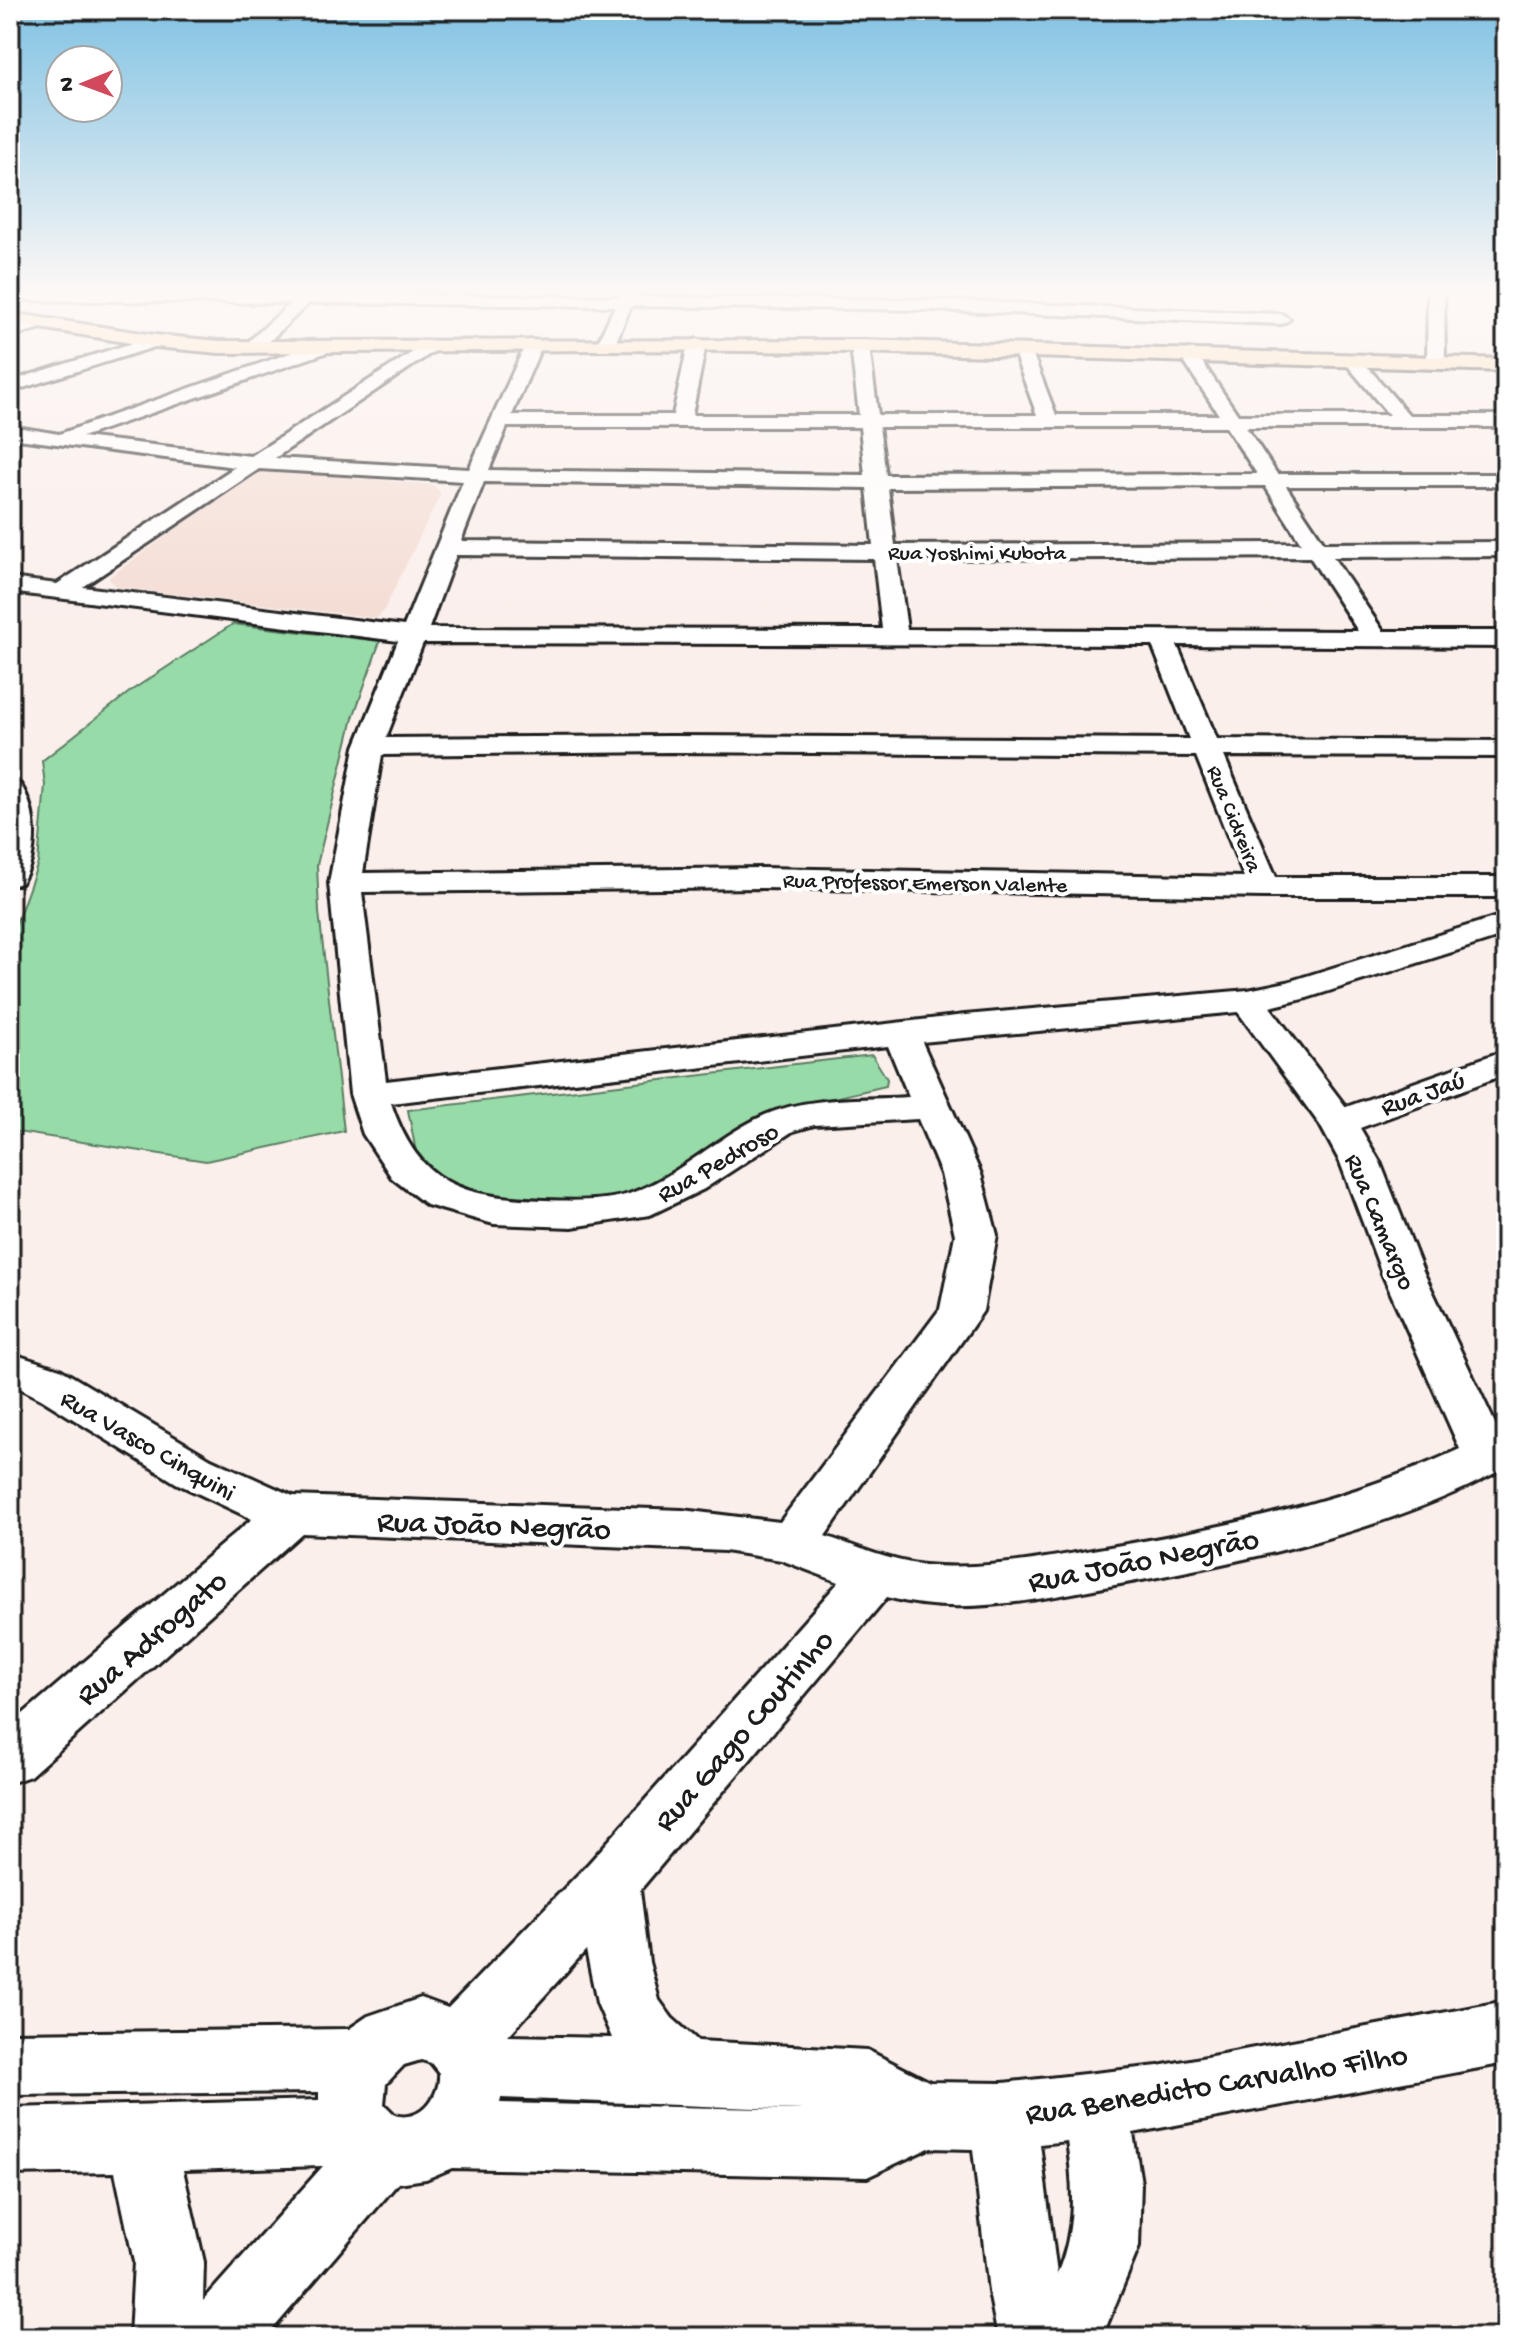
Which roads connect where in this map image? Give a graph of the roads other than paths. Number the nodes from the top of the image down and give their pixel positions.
1 (171, 401) edge
2 (347, 401) edge
3 (510, 401) edge
4 (685, 401) edge
5 (867, 401) edge
6 (1041, 401) edge
7 (1218, 401) edge
8 (1387, 401) edge
9 (1048, 420) junction
10 (502, 421) junction
11 (681, 421) junction
12 (870, 421) junction
13 (1231, 421) junction
14 (1404, 421) junction
15 (1506, 421) edge
16 (10, 432) edge
17 (57, 440) junction
18 (22, 452) dead end
19 (256, 461) junction
20 (475, 478) junction
21 (1269, 479) junction
22 (1506, 480) edge
23 (874, 482) junction
24 (447, 548) junction
25 (1506, 549) edge
26 (1317, 550) junction
27 (883, 552) junction
28 (10, 585) edge
29 (60, 592) junction
30 (412, 635) junction
31 (895, 636) junction
32 (1161, 637) junction
33 (1375, 638) junction
34 (1506, 639) edge
35 (369, 747) junction
36 (1209, 749) junction
37 (1506, 749) edge
38 (10, 790) edge
39 (10, 876) edge
40 (345, 883) junction
41 (1264, 887) junction
42 (1506, 887) edge
43 (1506, 924) edge
44 (1248, 1001) junction
45 (901, 1034) junction
46 (1506, 1061) edge
47 (369, 1094) junction
48 (933, 1107) junction
49 (1338, 1123) junction
50 (10, 1368) edge
51 (1497, 1452) edge
52 (291, 1514) junction
53 (792, 1544) junction
54 (875, 1576) junction
55 (10, 1759) edge
56 (610, 1882) junction
57 (1506, 2032) edge
58 (465, 2054) junction
59 (363, 2060) junction
60 (10, 2064) edge
61 (687, 2073) junction
62 (1095, 2105) junction
63 (924, 2115) junction
64 (1003, 2116) junction
65 (139, 2136) junction
66 (397, 2138) junction
67 (10, 2141) edge
68 (166, 2337) edge
69 (219, 2337) edge
70 (1037, 2337) edge

1 - 17 street
2 - 19 street
3 - 10 street, Rua Pedroso
4 - 11 street
5 - 12 street
6 - 9 street
7 - 13 street
8 - 14 street
9 - 12 street
9 - 13 street
10 - 11 street
10 - 20 street, Rua Pedroso
11 - 12 street
12 - 23 street
13 - 14 street
13 - 21 street
14 - 15 street
16 - 17 street
17 - 18 street
17 - 19 street
19 - 20 street
19 - 29 street
20 - 23 street
20 - 24 street, Rua Pedroso
21 - 22 street
21 - 23 street
21 - 26 street
23 - 27 street
24 - 27 street, Rua Yoshimi Kubota
24 - 30 street, Rua Pedroso
25 - 26 street, Rua Yoshimi Kubota
26 - 27 street, Rua Yoshimi Kubota
26 - 33 street
27 - 31 street
28 - 29 street
29 - 30 street
30 - 31 street
30 - 35 street, Rua Pedroso
31 - 32 street
32 - 33 street
32 - 36 street, Rua Cidreira
33 - 34 street
35 - 36 street
35 - 40 street, Rua Pedroso
36 - 37 street
36 - 41 street, Rua Cidreira
38 - 39 street
40 - 41 street, Rua Professor Emerson Valente
40 - 47 street, Rua Pedroso
41 - 42 street, Rua Professor Emerson Valente
43 - 44 street
44 - 45 street
44 - 49 street, Rua Camargo
45 - 47 street
45 - 48 street
46 - 49 street, Rua Jaú
47 - 48 street, Rua Pedroso
48 - 53 street
49 - 51 street, Rua Camargo
50 - 52 street, Rua Vasco Cinquini
51 - 54 street, Rua João Negrão
52 - 53 street, Rua João Negrão
52 - 55 street, Rua Adrogato
53 - 54 street, Rua João Negrão
54 - 56 street, Rua Gago Coutinho
56 - 58 street, Rua Gago Coutinho
56 - 61 street
57 - 62 street, Rua Benedicto Carvalho Filho
58 - 59 street
58 - 61 street, Rua Benedicto Carvalho Filho
58 - 66 street
59 - 60 street
59 - 66 street
61 - 63 street, Rua Benedicto Carvalho Filho
62 - 64 street, Rua Benedicto Carvalho Filho
62 - 70 street
63 - 64 street, Rua Benedicto Carvalho Filho
63 - 66 street, Rua Benedicto Carvalho Filho
64 - 70 street
65 - 66 street, Rua Benedicto Carvalho Filho
65 - 67 street, Rua Benedicto Carvalho Filho
65 - 68 street
66 - 69 street

